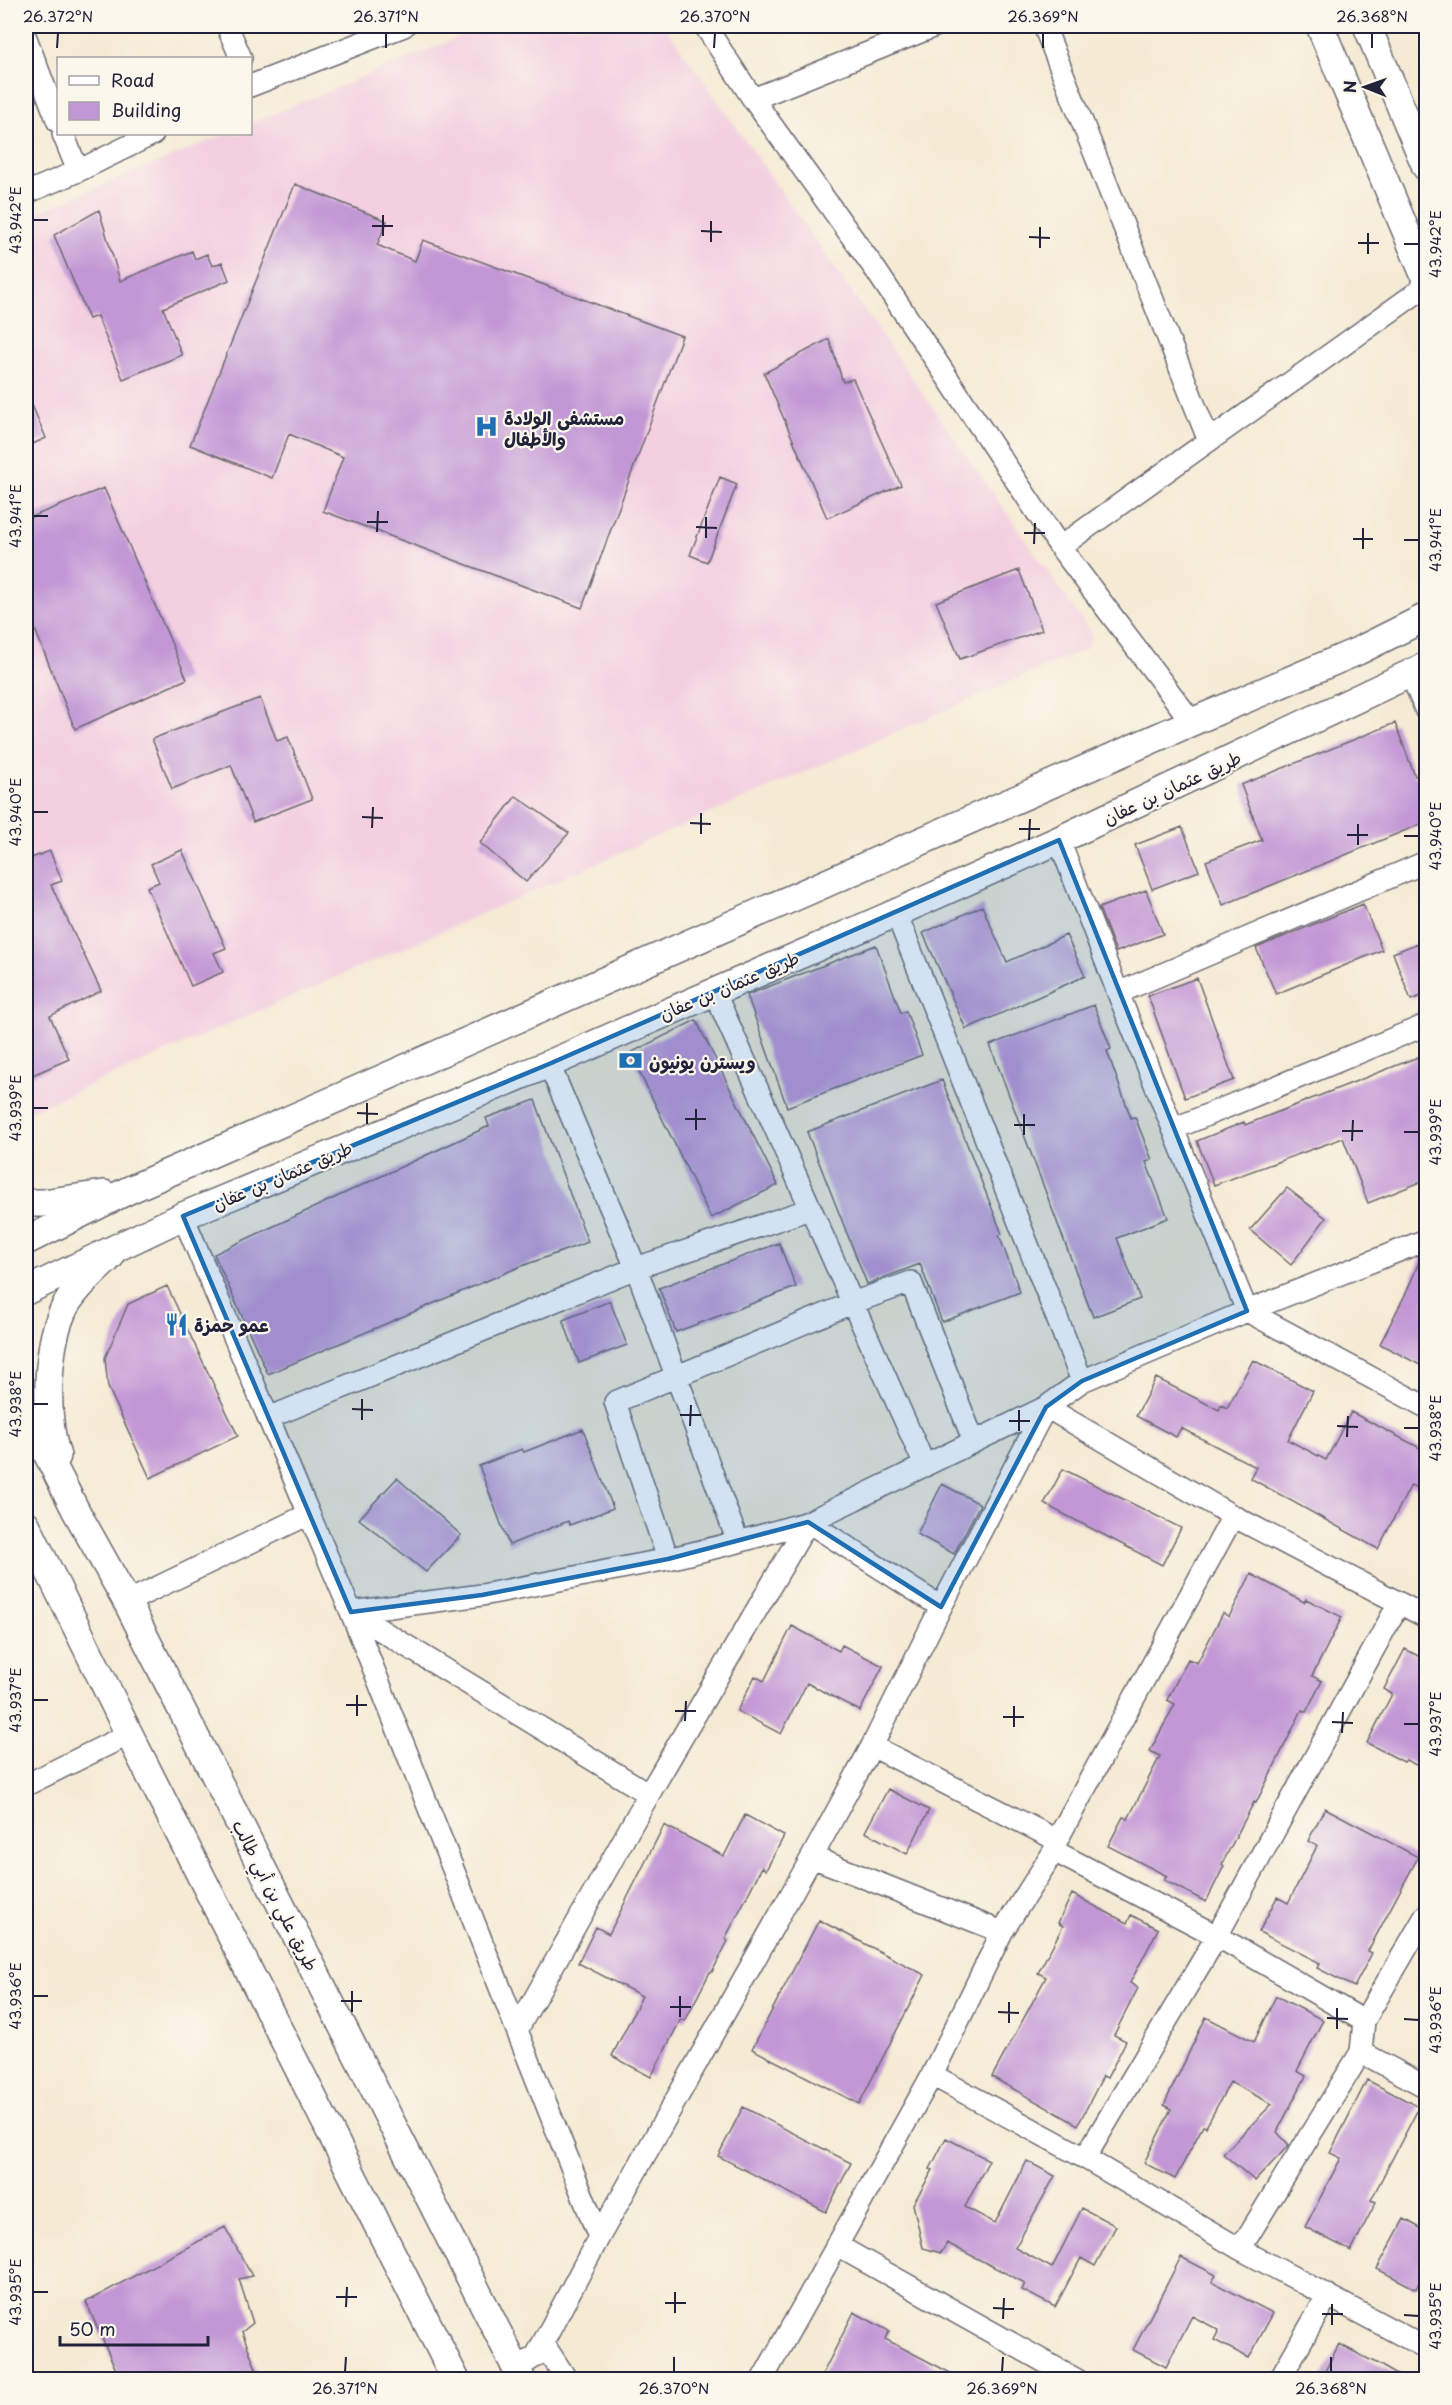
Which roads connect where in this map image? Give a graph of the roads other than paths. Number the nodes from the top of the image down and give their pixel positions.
1 (227, 26) edge
2 (404, 26) edge
3 (705, 26) edge
4 (935, 26) edge
5 (1044, 26) edge
6 (1320, 26) edge
7 (1367, 26) edge
8 (26, 38) edge
9 (241, 57) edge
10 (252, 83) edge
11 (753, 99) junction
12 (57, 119) edge
13 (63, 135) edge
14 (151, 135) edge
15 (1426, 167) edge
16 (78, 171) junction
17 (26, 193) edge
18 (1426, 279) edge
19 (1426, 286) edge
20 (1209, 441) junction
21 (1060, 547) junction
22 (1426, 604) edge
23 (1426, 617) edge
24 (1378, 641) junction
25 (1421, 670) edge
26 (1426, 711) edge
27 (1192, 722) junction
28 (1059, 840) junction
29 (1426, 862) edge
30 (896, 913) junction
31 (714, 991) junction
32 (1118, 993) junction
33 (1426, 1025) edge
34 (549, 1064) junction
35 (1173, 1129) junction
36 (129, 1190) junction
37 (26, 1203) edge
38 (810, 1209) junction
39 (183, 1216) junction
40 (1426, 1240) edge
41 (26, 1241) edge
42 (125, 1243) junction
43 (636, 1268) junction
44 (26, 1291) edge
45 (852, 1303) junction
46 (1247, 1311) junction
47 (676, 1376) junction
48 (1082, 1381) junction
49 (1046, 1407) junction
50 (1426, 1407) edge
51 (26, 1412) edge
52 (268, 1418) junction
53 (974, 1442) junction
54 (925, 1466) junction
55 (76, 1511) junction
56 (309, 1514) junction
57 (1233, 1516) junction
58 (808, 1522) junction
59 (26, 1524) edge
60 (738, 1542) junction
61 (668, 1559) junction
62 (127, 1602) junction
63 (1399, 1603) junction
64 (941, 1607) junction
65 (351, 1612) junction
66 (1426, 1617) edge
67 (129, 1734) junction
68 (872, 1746) junction
69 (26, 1785) edge
70 (650, 1794) junction
71 (1056, 1845) junction
72 (812, 1857) junction
73 (1426, 1916) edge
74 (1002, 1932) junction
75 (1217, 1936) junction
76 (1364, 2021) junction
77 (517, 2030) junction
78 (1360, 2052) junction
79 (932, 2076) junction
80 (1426, 2087) edge
81 (1085, 2158) junction
82 (599, 2237) junction
83 (836, 2245) junction
84 (1240, 2249) junction
85 (1328, 2295) junction
86 (543, 2343) junction
87 (1426, 2348) edge
88 (519, 2374) edge
89 (456, 2379) edge
90 (567, 2379) edge
91 (762, 2379) edge
92 (1077, 2379) edge
93 (1279, 2379) edge

1 - 9 street
2 - 10 street
3 - 11 street
4 - 11 street
5 - 20 street
6 - 18 main road
7 - 15 main road
8 - 12 street
11 - 21 street
13 - 16 street
14 - 16 street
16 - 17 street
19 - 20 street
20 - 21 street
21 - 27 street
22 - 24 main road
23 - 24 main road
24 - 27 main road
25 - 26 street
25 - 28 main road, طريق عثمان بن عفان
27 - 36 main road
28 - 30 main road, طريق عثمان بن عفان
28 - 32 street
29 - 32 street
30 - 31 main road, طريق عثمان بن عفان
30 - 48 street
31 - 34 main road, طريق عثمان بن عفان
31 - 38 street
32 - 35 street
33 - 35 street
34 - 39 main road, طريق عثمان بن عفان
34 - 43 street
35 - 46 street
36 - 37 main road
36 - 41 main road
38 - 43 street
38 - 45 street
39 - 42 main road, طريق عثمان بن عفان
39 - 52 street
40 - 46 street
42 - 44 main road, طريق عثمان بن عفان
42 - 55 main road
43 - 47 street
43 - 52 street
45 - 47 street
45 - 53 street
45 - 54 street
46 - 48 street
46 - 50 street
47 - 60 street
47 - 61 street
48 - 49 street
49 - 53 street
49 - 57 street
49 - 64 street
51 - 55 main road, طريق علي بن أبي طالب
52 - 56 street
53 - 54 street
54 - 58 street
55 - 62 main road, طريق علي بن أبي طالب
56 - 62 street
56 - 65 street
57 - 63 street
57 - 71 street
58 - 60 street
58 - 64 street
58 - 70 street
59 - 67 main road
60 - 61 street
61 - 65 street
62 - 88 main road, طريق علي بن أبي طالب
63 - 66 street
63 - 75 street
64 - 68 street
65 - 70 street
65 - 77 street
67 - 69 street
67 - 89 main road
68 - 71 street
68 - 72 street
70 - 77 street
71 - 74 street
71 - 75 street
72 - 74 street
72 - 82 street
73 - 76 street
74 - 79 street
75 - 76 street
75 - 81 street
76 - 78 street
77 - 82 street
78 - 80 street
78 - 84 street
79 - 81 street
79 - 83 street
81 - 84 street
82 - 86 street
83 - 91 street
83 - 92 street
84 - 85 street
85 - 87 street
85 - 93 street
86 - 88 street
86 - 90 street

